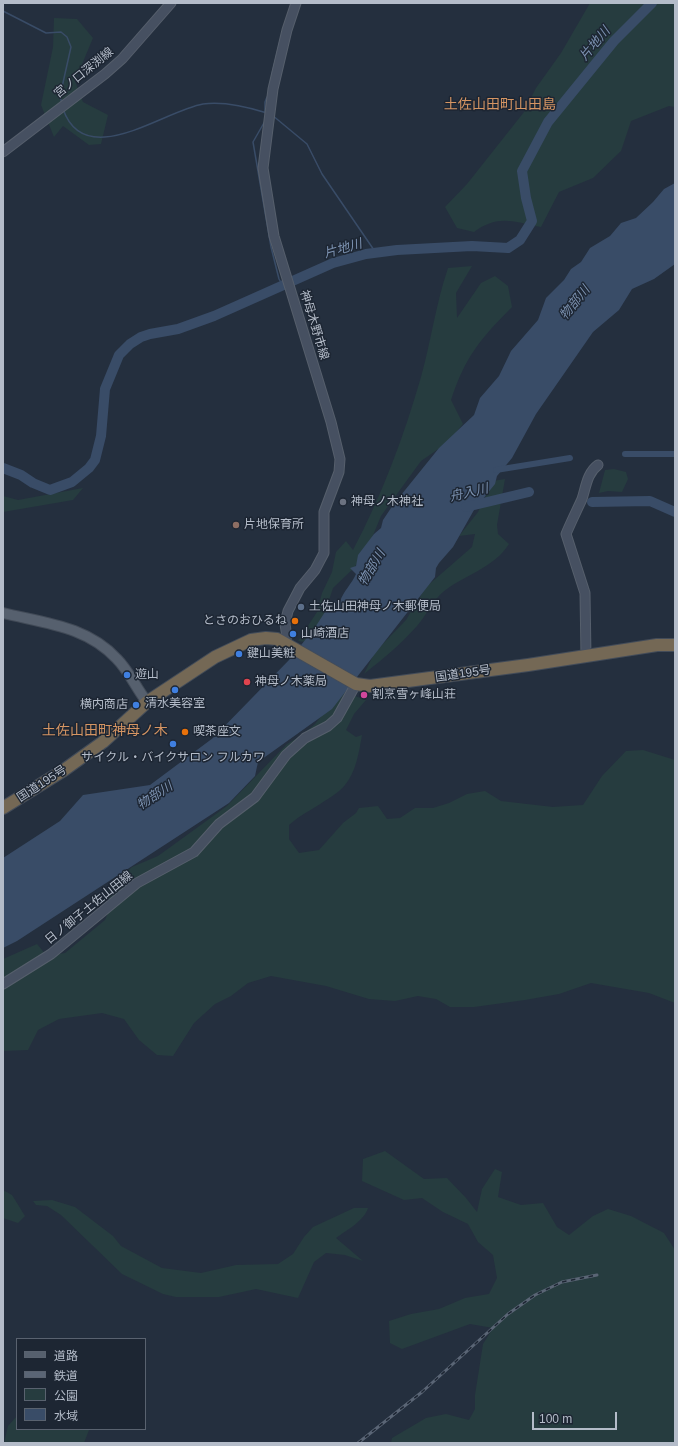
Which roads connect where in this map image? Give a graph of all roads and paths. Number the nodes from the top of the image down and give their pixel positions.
1 (171, 3) edge
2 (296, 3) edge
3 (3, 152) edge
4 (598, 465) dead end
5 (3, 613) edge
6 (287, 645) junction
7 (675, 645) edge
8 (586, 656) junction
9 (353, 682) junction
10 (147, 702) junction
11 (3, 808) edge
12 (3, 984) edge

1 - 3 main road, 宮ノ口深渕線
2 - 6 main road, 神母木野市線
4 - 8 main road
5 - 10 main road
6 - 9 highway, 国道195号
6 - 10 highway, 国道195号
7 - 8 highway, 国道195号
8 - 9 highway, 国道195号
9 - 12 main road, 日ノ御子土佐山田線
10 - 11 highway, 国道195号

